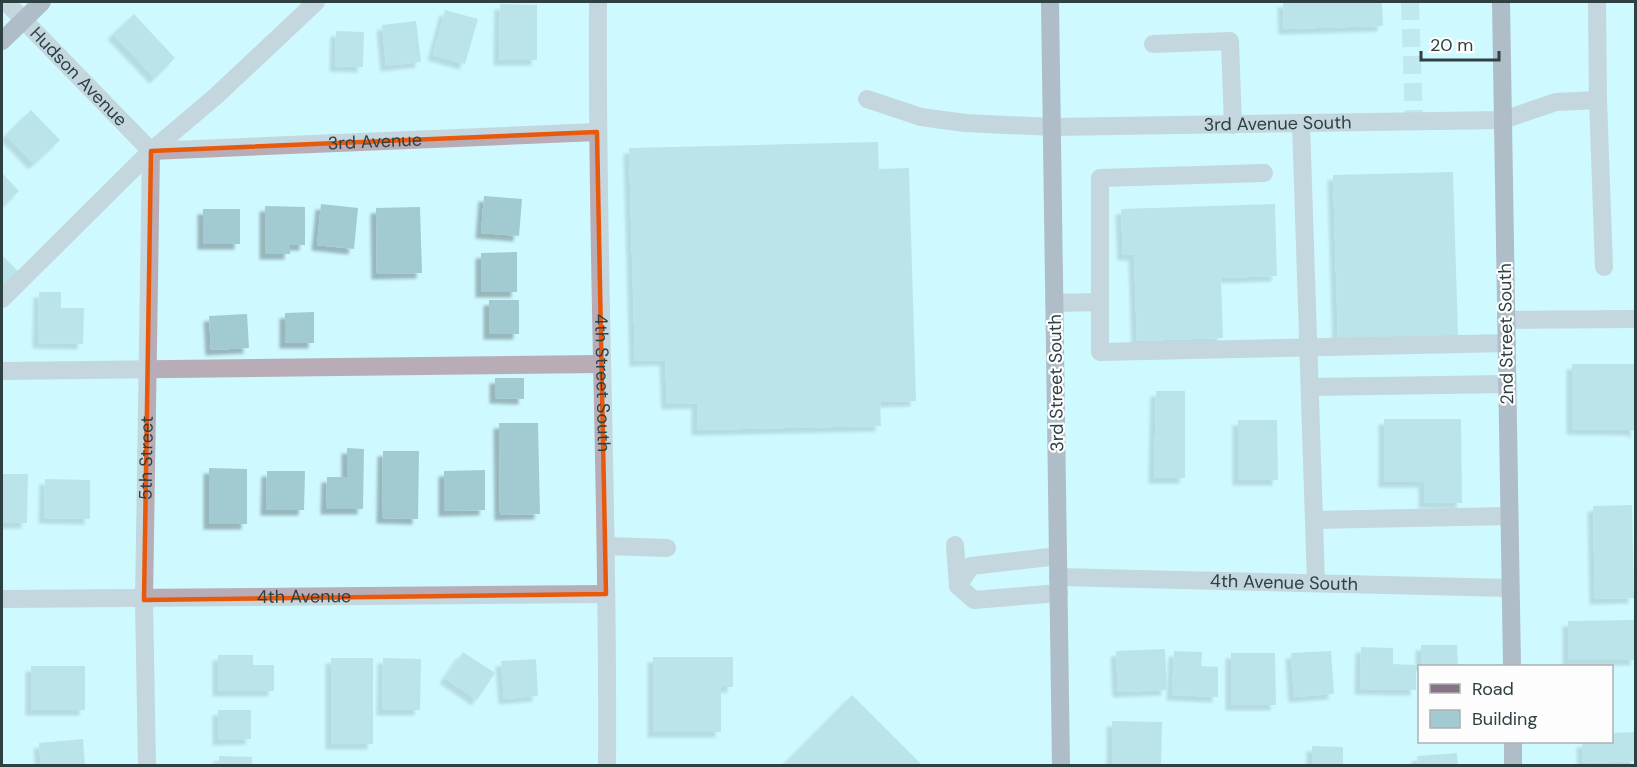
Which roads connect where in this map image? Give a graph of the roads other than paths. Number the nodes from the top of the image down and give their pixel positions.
1 (6, 2) edge
2 (42, 2) edge
3 (316, 2) edge
4 (598, 2) edge
5 (1050, 2) edge
6 (1501, 2) edge
7 (1597, 2) edge
8 (23, 20) junction
9 (2, 41) edge
10 (1153, 44) dead end
11 (867, 99) dead end
12 (1598, 100) junction
13 (1503, 120) junction
14 (1301, 123) junction
15 (1233, 125) junction
16 (1052, 127) junction
17 (597, 132) junction
18 (151, 151) junction
19 (1264, 173) dead end
20 (1604, 267) dead end
21 (2, 299) edge
22 (1054, 303) junction
23 (1100, 303) junction
24 (1506, 320) junction
25 (1635, 320) edge
26 (1507, 343) junction
27 (1308, 349) junction
28 (602, 364) junction
29 (148, 370) junction
30 (2, 371) edge
31 (1507, 384) junction
32 (1310, 387) junction
33 (1509, 516) junction
34 (1314, 520) junction
35 (955, 545) dead end
36 (607, 546) junction
37 (667, 548) dead end
38 (1058, 556) junction
39 (1316, 583) junction
40 (958, 585) junction
41 (1058, 585) junction
42 (1510, 588) junction
43 (606, 594) junction
44 (2, 599) edge
45 (144, 600) junction
46 (1512, 665) edge
47 (1513, 743) edge
48 (147, 765) edge
49 (607, 765) edge
50 (1061, 765) edge
51 (1513, 765) edge

1 - 8 street, Hudson Avenue
2 - 8 main road
3 - 18 street
4 - 17 street, 4th Street South
5 - 16 main road, 3rd Street South
6 - 13 main road, 2nd Street South
7 - 12 street
8 - 9 main road
8 - 18 street, Hudson Avenue
10 - 15 street
11 - 16 street, 3rd Avenue South
12 - 13 street, 3rd Avenue South
12 - 20 street
13 - 14 street, 3rd Avenue South
13 - 24 main road, 2nd Street South
14 - 15 street, 3rd Avenue South
14 - 27 street
15 - 16 street, 3rd Avenue South
16 - 22 main road, 3rd Street South
17 - 18 street, 3rd Avenue
17 - 28 street, 4th Street South
18 - 21 street
18 - 29 street, 5th Street
19 - 23 street
22 - 23 street
22 - 38 main road, 3rd Street South
23 - 27 street
24 - 25 street
24 - 26 main road, 2nd Street South
26 - 27 street
26 - 31 main road, 2nd Street South
27 - 32 street
28 - 29 street
28 - 36 street, 4th Street South
29 - 30 street
29 - 45 street, 5th Street
31 - 32 street
31 - 33 main road, 2nd Street South
32 - 34 street
33 - 34 street
33 - 42 main road, 2nd Street South
34 - 39 street
35 - 40 street
36 - 37 street
36 - 43 street, 4th Street South
38 - 40 street
38 - 41 main road, 3rd Street South
39 - 41 street, 4th Avenue South
39 - 42 street, 4th Avenue South
40 - 41 street, 4th Avenue South
41 - 50 main road, 3rd Street South
42 - 46 main road, 2nd Street South
43 - 45 street, 4th Avenue
43 - 49 street, 4th Street South
44 - 45 street, 4th Avenue
45 - 48 street, 5th Street
47 - 51 main road

